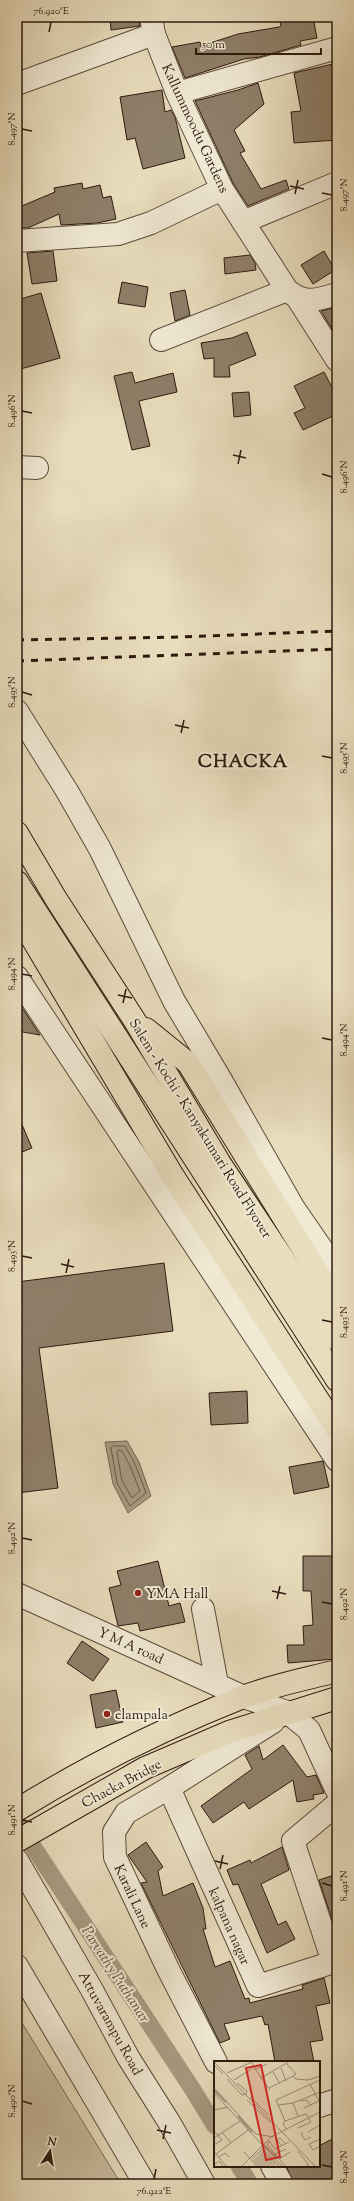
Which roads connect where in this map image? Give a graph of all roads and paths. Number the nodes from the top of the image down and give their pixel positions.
1 (153, 26) edge
2 (337, 48) edge
3 (17, 84) edge
4 (177, 93) junction
5 (337, 183) edge
6 (222, 189) junction
7 (244, 222) junction
8 (17, 241) edge
9 (292, 294) junction
10 (337, 294) edge
11 (161, 340) dead end
12 (337, 360) edge
13 (17, 711) edge
14 (17, 833) edge
15 (17, 882) edge
16 (17, 913) edge
17 (17, 977) edge
18 (135, 1021) junction
19 (337, 1271) edge
20 (337, 1304) edge
21 (337, 1340) edge
22 (337, 1380) edge
23 (337, 1429) edge
24 (337, 1460) edge
25 (17, 1594) edge
26 (203, 1609) dead end
27 (337, 1671) edge
28 (217, 1684) junction
29 (244, 1697) junction
30 (337, 1698) edge
31 (287, 1712) junction
32 (169, 1788) junction
33 (337, 1791) edge
34 (337, 1804) edge
35 (17, 1810) edge
36 (17, 1855) edge
37 (335, 1961) edge
38 (17, 1966) edge
39 (215, 2061) edge
40 (337, 2100) edge
41 (320, 2106) edge
42 (273, 2167) edge
43 (145, 2184) edge
44 (204, 2184) edge
45 (282, 2184) edge

1 - 3 street
1 - 4 street, Kallummoodu Gardens
2 - 4 street
4 - 6 street, Kallummoodu Gardens
5 - 7 street
6 - 7 street, Kallummoodu Gardens
6 - 8 street
7 - 9 street, Kallummoodu Gardens
9 - 10 street
9 - 11 street
9 - 12 street, Kallummoodu Gardens
13 - 19 street
14 - 18 main road, Salem - Kochi - Kanyakumari Road Flyover
15 - 22 main road, Salem - Kochi - Kanyakumari Road Flyover
16 - 23 main road
17 - 24 street
18 - 20 main road
18 - 21 main road, Salem - Kochi - Kanyakumari Road Flyover
25 - 28 street, Y M A road
26 - 28 street
27 - 29 main road, Chacka Bridge
28 - 29 street, Y M A road
29 - 31 street, Y M A road
29 - 35 main road, Chacka Bridge
30 - 31 main road, Chacka Bridge
31 - 32 street, Karali Lane
31 - 33 street, Y M A road
31 - 36 main road, Chacka Bridge
32 - 37 street, kalpana nagar
32 - 39 street, Karali Lane
34 - 37 street
36 - 44 street, Attuvarampu Road
38 - 43 street
40 - 41 street
42 - 45 street

